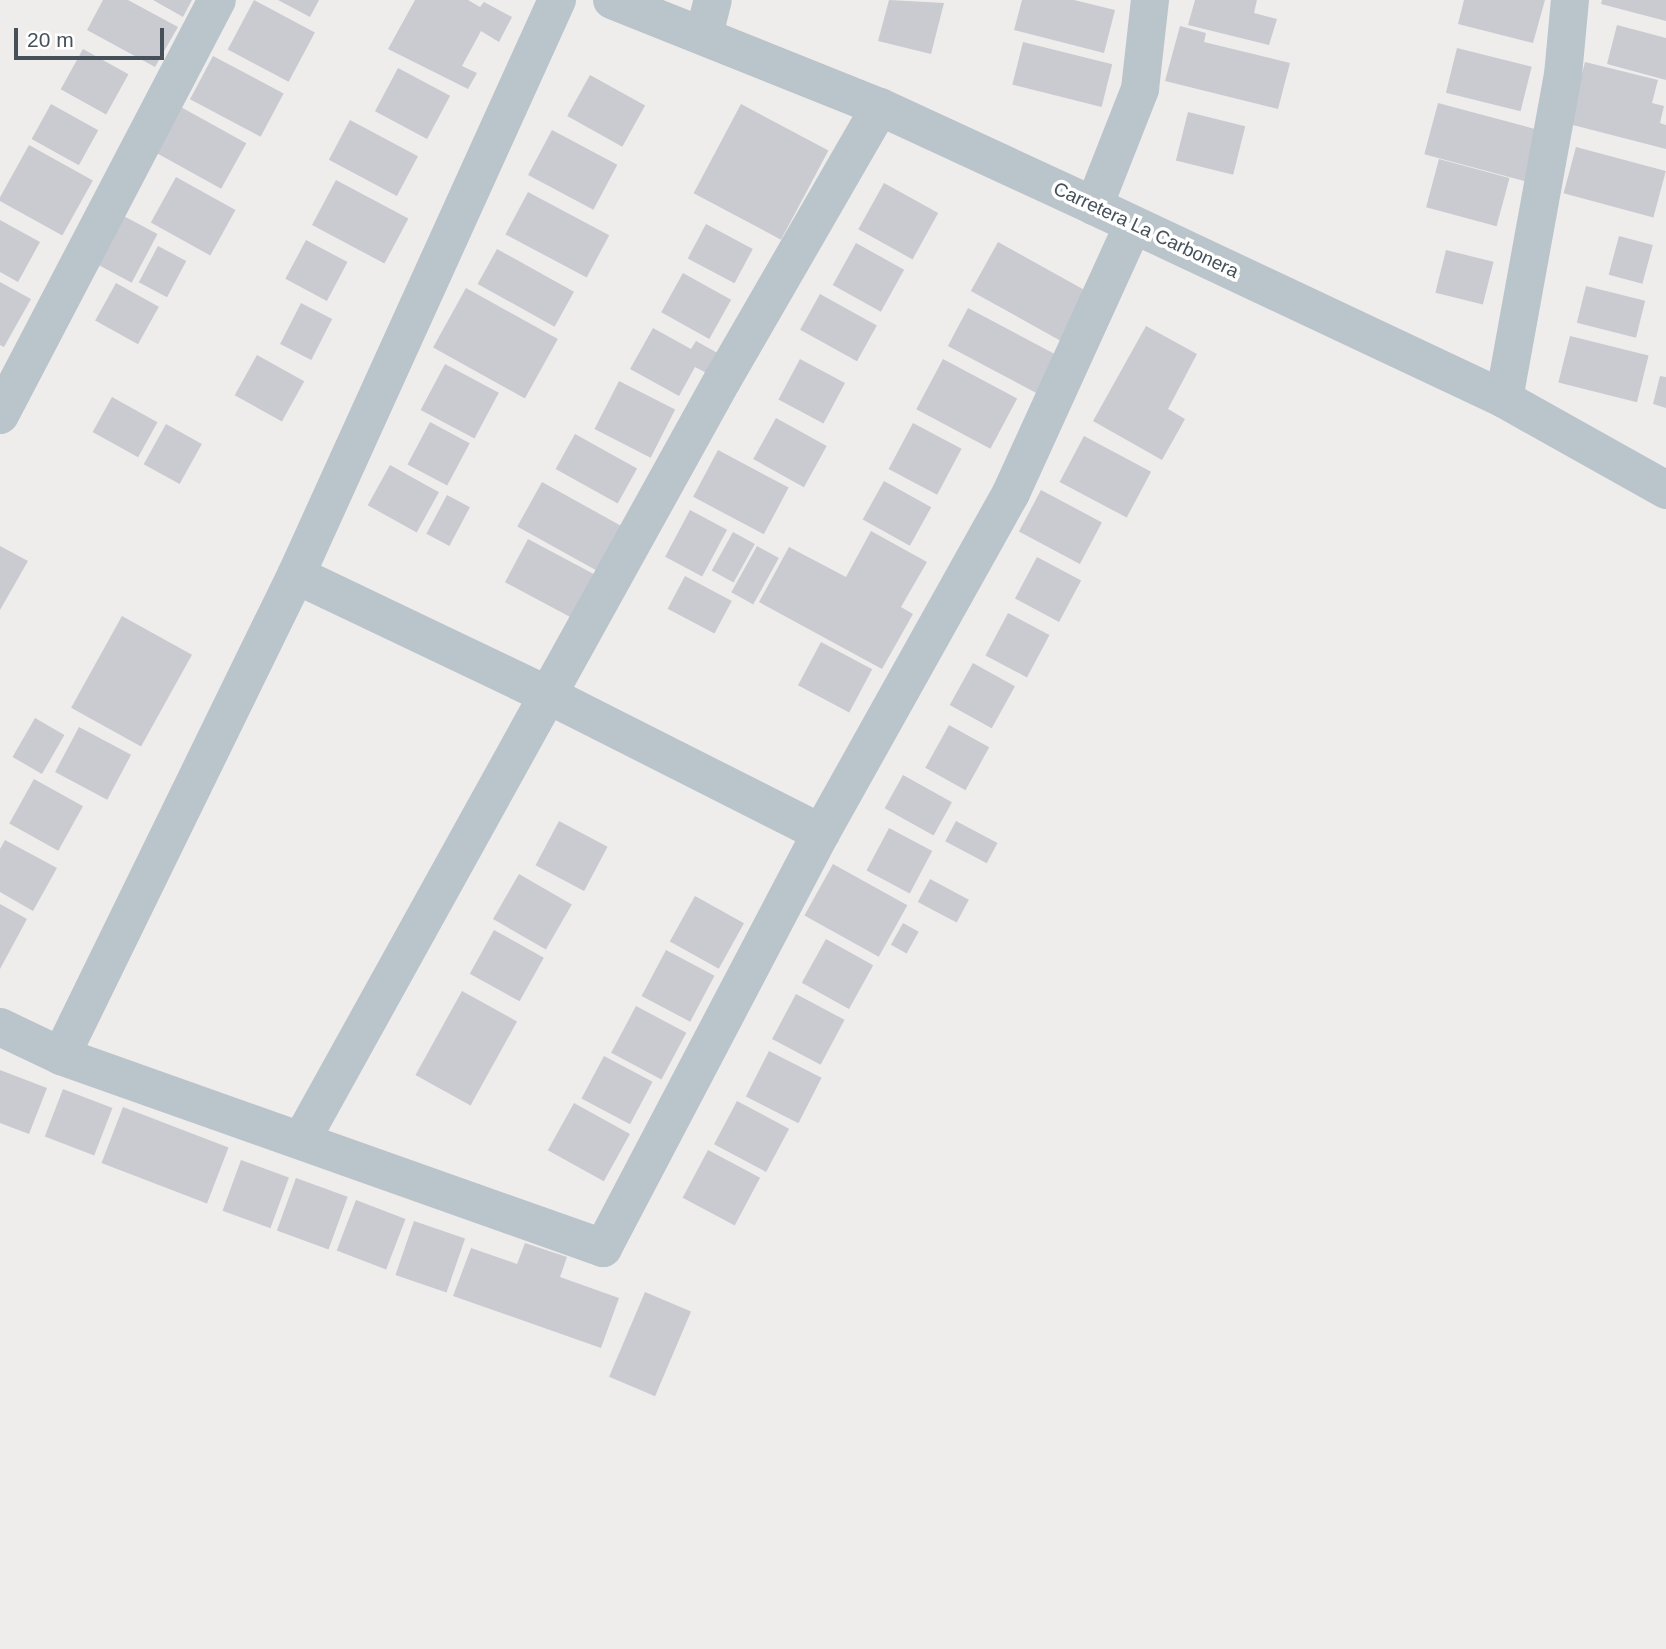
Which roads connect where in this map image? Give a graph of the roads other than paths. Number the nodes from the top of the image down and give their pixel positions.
1 (217, 0) edge
2 (557, 0) edge
3 (611, 0) edge
4 (1150, 0) edge
5 (1570, 0) edge
6 (709, 18) edge
7 (880, 107) junction
8 (1094, 206) junction
9 (1133, 225) junction
10 (1504, 398) junction
11 (0, 415) edge
12 (1666, 490) edge
13 (296, 575) junction
14 (548, 695) junction
15 (821, 833) junction
16 (0, 1027) edge
17 (61, 1056) junction
18 (302, 1139) junction

1 - 11 street
2 - 13 street
3 - 6 street, Carretera La Carbonera
4 - 8 street
5 - 10 street
6 - 7 street, Carretera La Carbonera
7 - 8 street, Carretera La Carbonera
7 - 14 street
8 - 9 street, Carretera La Carbonera
9 - 10 street, Carretera La Carbonera
9 - 15 street
10 - 12 street, Carretera La Carbonera
13 - 14 street
13 - 17 street
14 - 15 street
14 - 18 street
15 - 18 street
16 - 17 street
17 - 18 street

